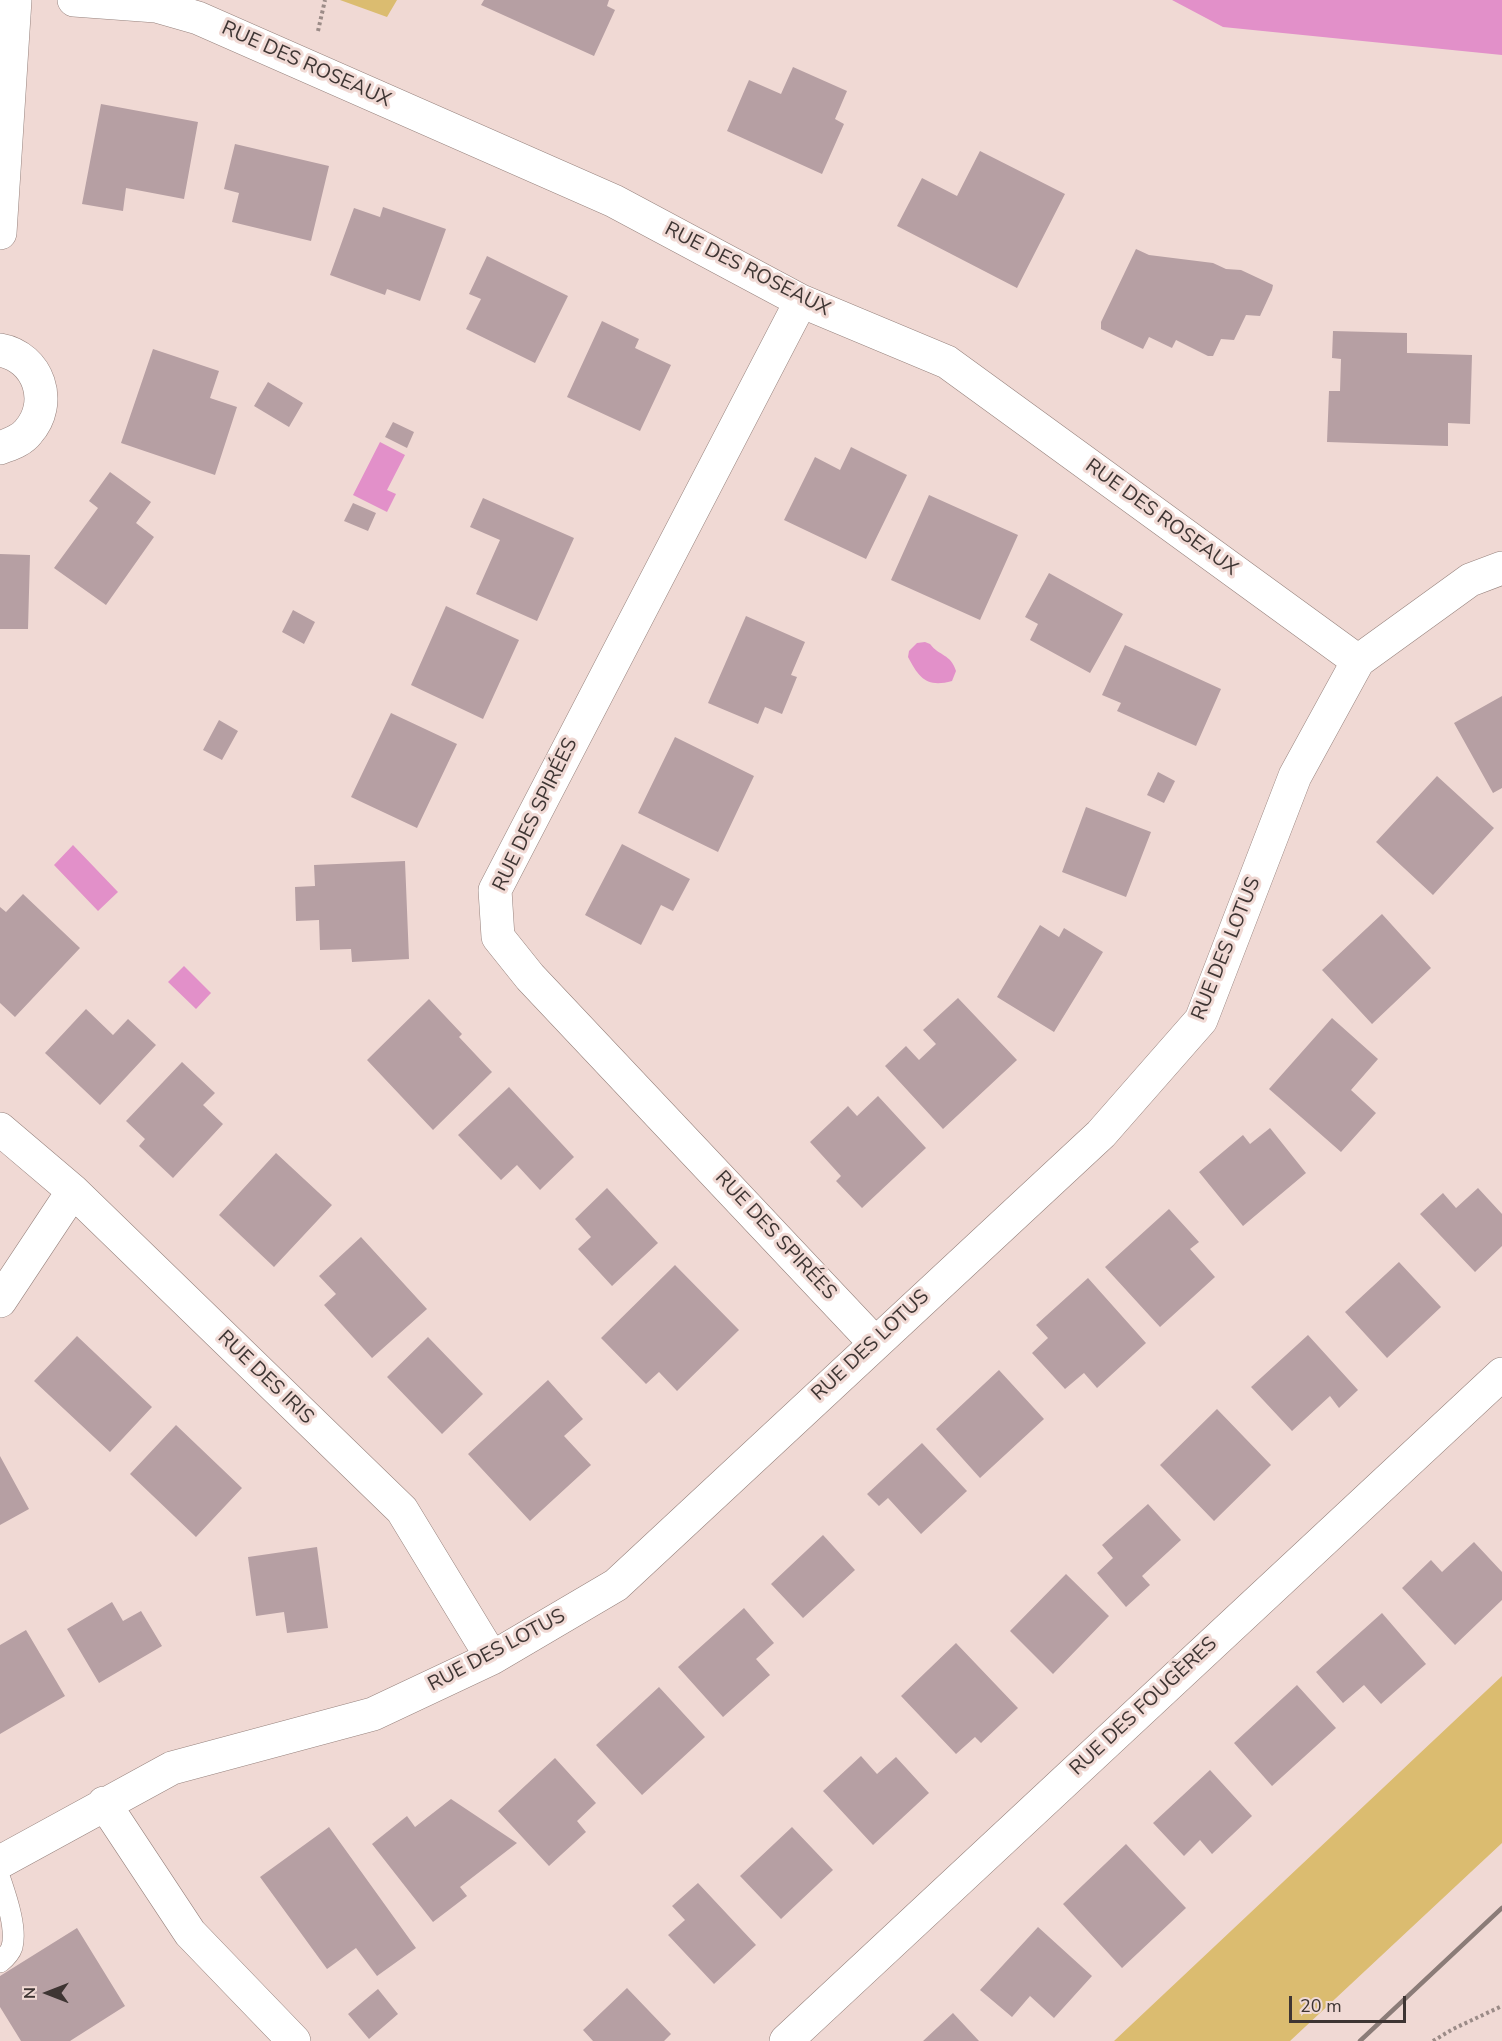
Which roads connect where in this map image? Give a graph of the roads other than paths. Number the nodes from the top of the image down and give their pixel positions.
1 (15, 0) edge
2 (75, 0) edge
3 (0, 233) edge
4 (801, 300) junction
5 (0, 350) edge
6 (0, 448) edge
7 (1502, 568) edge
8 (1358, 661) junction
9 (0, 1129) edge
10 (73, 1191) junction
11 (0, 1301) edge
12 (875, 1342) junction
13 (1502, 1374) edge
14 (492, 1658) junction
15 (104, 1803) junction
16 (0, 1862) edge
17 (0, 1879) edge
18 (0, 1962) edge
19 (294, 2041) edge
20 (786, 2041) edge

1 - 3 street
2 - 4 street, RUE DES ROSEAUX
4 - 8 street, RUE DES ROSEAUX
4 - 12 street, RUE DES SPIRÉES
5 - 6 street
7 - 8 street, RUE DES LOTUS
8 - 12 street, RUE DES LOTUS
9 - 10 street, RUE DES IRIS
10 - 11 street
10 - 14 street, RUE DES IRIS
12 - 14 street, RUE DES LOTUS
13 - 20 street, RUE DES FOUGÈRES
14 - 15 street, RUE DES LOTUS
15 - 16 street, RUE DES LOTUS
15 - 19 street
17 - 18 lane

